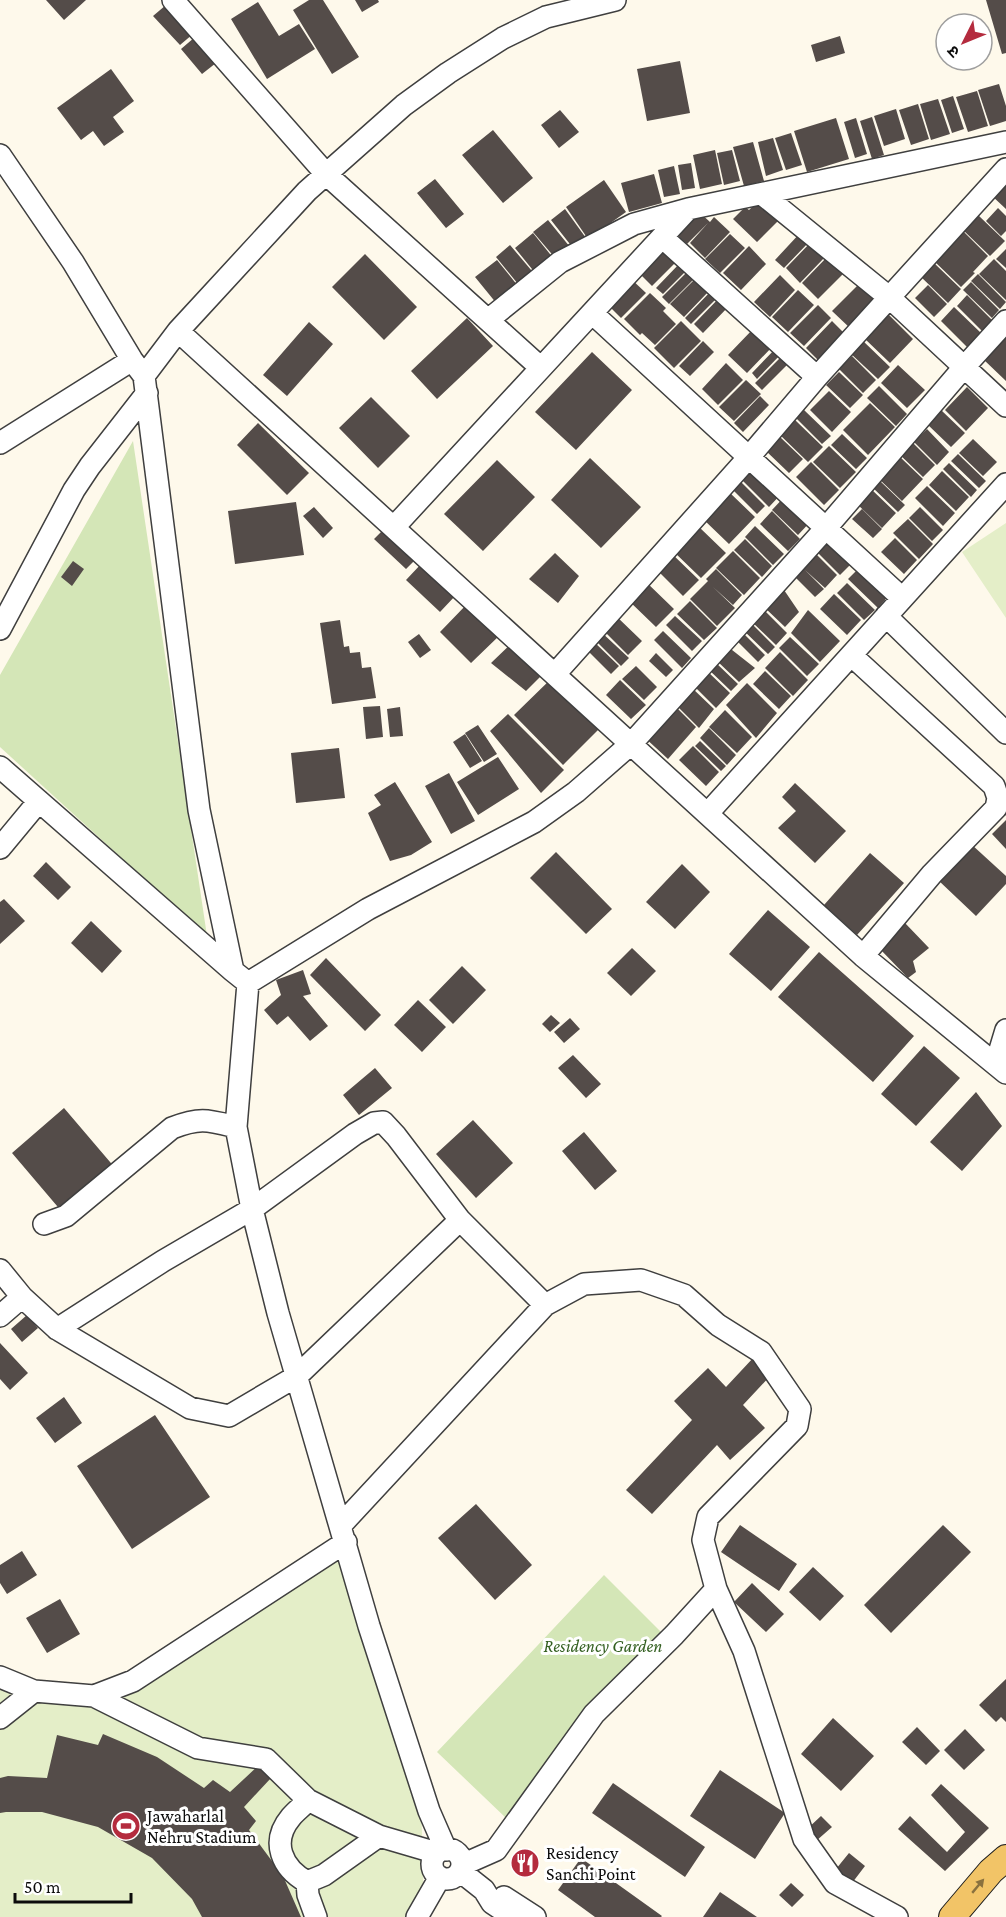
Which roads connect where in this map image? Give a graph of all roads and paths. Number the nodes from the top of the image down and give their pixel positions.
1 (173, 0) edge
2 (615, 0) edge
3 (544, 9) edge
4 (1006, 142) edge
5 (0, 155) edge
6 (1006, 169) edge
7 (326, 174) junction
8 (762, 194) junction
9 (688, 209) junction
10 (662, 237) junction
11 (890, 298) junction
12 (592, 313) junction
13 (488, 320) junction
14 (1006, 321) edge
15 (178, 331) junction
16 (964, 366) junction
17 (541, 368) junction
18 (141, 376) junction
19 (817, 377) junction
20 (1006, 406) edge
21 (0, 442) edge
22 (749, 457) junction
23 (1006, 484) edge
24 (394, 526) junction
25 (826, 528) junction
26 (903, 598) junction
27 (886, 616) junction
28 (0, 629) edge
29 (851, 655) junction
30 (555, 674) junction
31 (1006, 733) edge
32 (632, 743) junction
33 (0, 767) edge
34 (39, 801) junction
35 (708, 813) junction
36 (0, 848) edge
37 (863, 956) junction
38 (241, 977) junction
39 (1006, 1030) edge
40 (1001, 1068) edge
41 (236, 1127) junction
42 (252, 1209) junction
43 (460, 1220) junction
44 (44, 1224) dead end
45 (0, 1270) edge
46 (22, 1297) junction
47 (545, 1305) junction
48 (0, 1316) edge
49 (57, 1329) junction
50 (297, 1376) junction
51 (344, 1534) junction
52 (716, 1589) junction
53 (0, 1677) edge
54 (34, 1691) junction
55 (94, 1696) junction
56 (0, 1718) edge
57 (308, 1800) junction
58 (379, 1836) junction
59 (441, 1851) junction
60 (1006, 1858) edge
61 (454, 1871) junction
62 (307, 1882) junction
63 (483, 1890) junction
64 (316, 1917) edge
65 (417, 1917) edge
66 (513, 1917) edge
67 (535, 1917) edge
68 (897, 1917) edge
69 (952, 1917) edge

1 - 7 street
2 - 3 street
3 - 7 street
4 - 8 street
5 - 18 street
6 - 11 street
7 - 13 street
7 - 15 street
8 - 9 street
8 - 11 street
9 - 10 street
9 - 13 street
10 - 12 street
10 - 19 street
11 - 16 street
11 - 19 street
12 - 17 street
12 - 22 street
13 - 17 street
14 - 16 street
15 - 18 street
15 - 24 street
16 - 20 street
16 - 25 street
17 - 24 street
18 - 21 street
18 - 28 street
18 - 38 street
19 - 22 street
22 - 25 street
22 - 30 street
23 - 26 street
24 - 30 street
25 - 26 street
25 - 32 street
26 - 27 street
27 - 29 street
27 - 31 street
29 - 35 street
29 - 37 street
30 - 32 street
32 - 35 street
32 - 38 street
33 - 34 street
34 - 36 street
34 - 38 street
35 - 37 street
37 - 40 street
38 - 41 street
39 - 40 street
41 - 42 street
41 - 44 street
42 - 43 street
42 - 49 street
42 - 50 street
43 - 47 street
43 - 50 street
45 - 46 street
46 - 48 street
46 - 49 street
47 - 51 street
47 - 52 street
49 - 50 street
50 - 51 street
51 - 55 street
51 - 59 street
52 - 61 street
52 - 68 street
53 - 54 street
54 - 55 street
54 - 56 street
55 - 57 street
57 - 58 street
57 - 62 street
58 - 59 street
58 - 62 street
59 - 61 street
69 -> 60 main road
61 - 63 street
61 - 65 street
62 - 64 street
63 - 66 street
63 - 67 street

